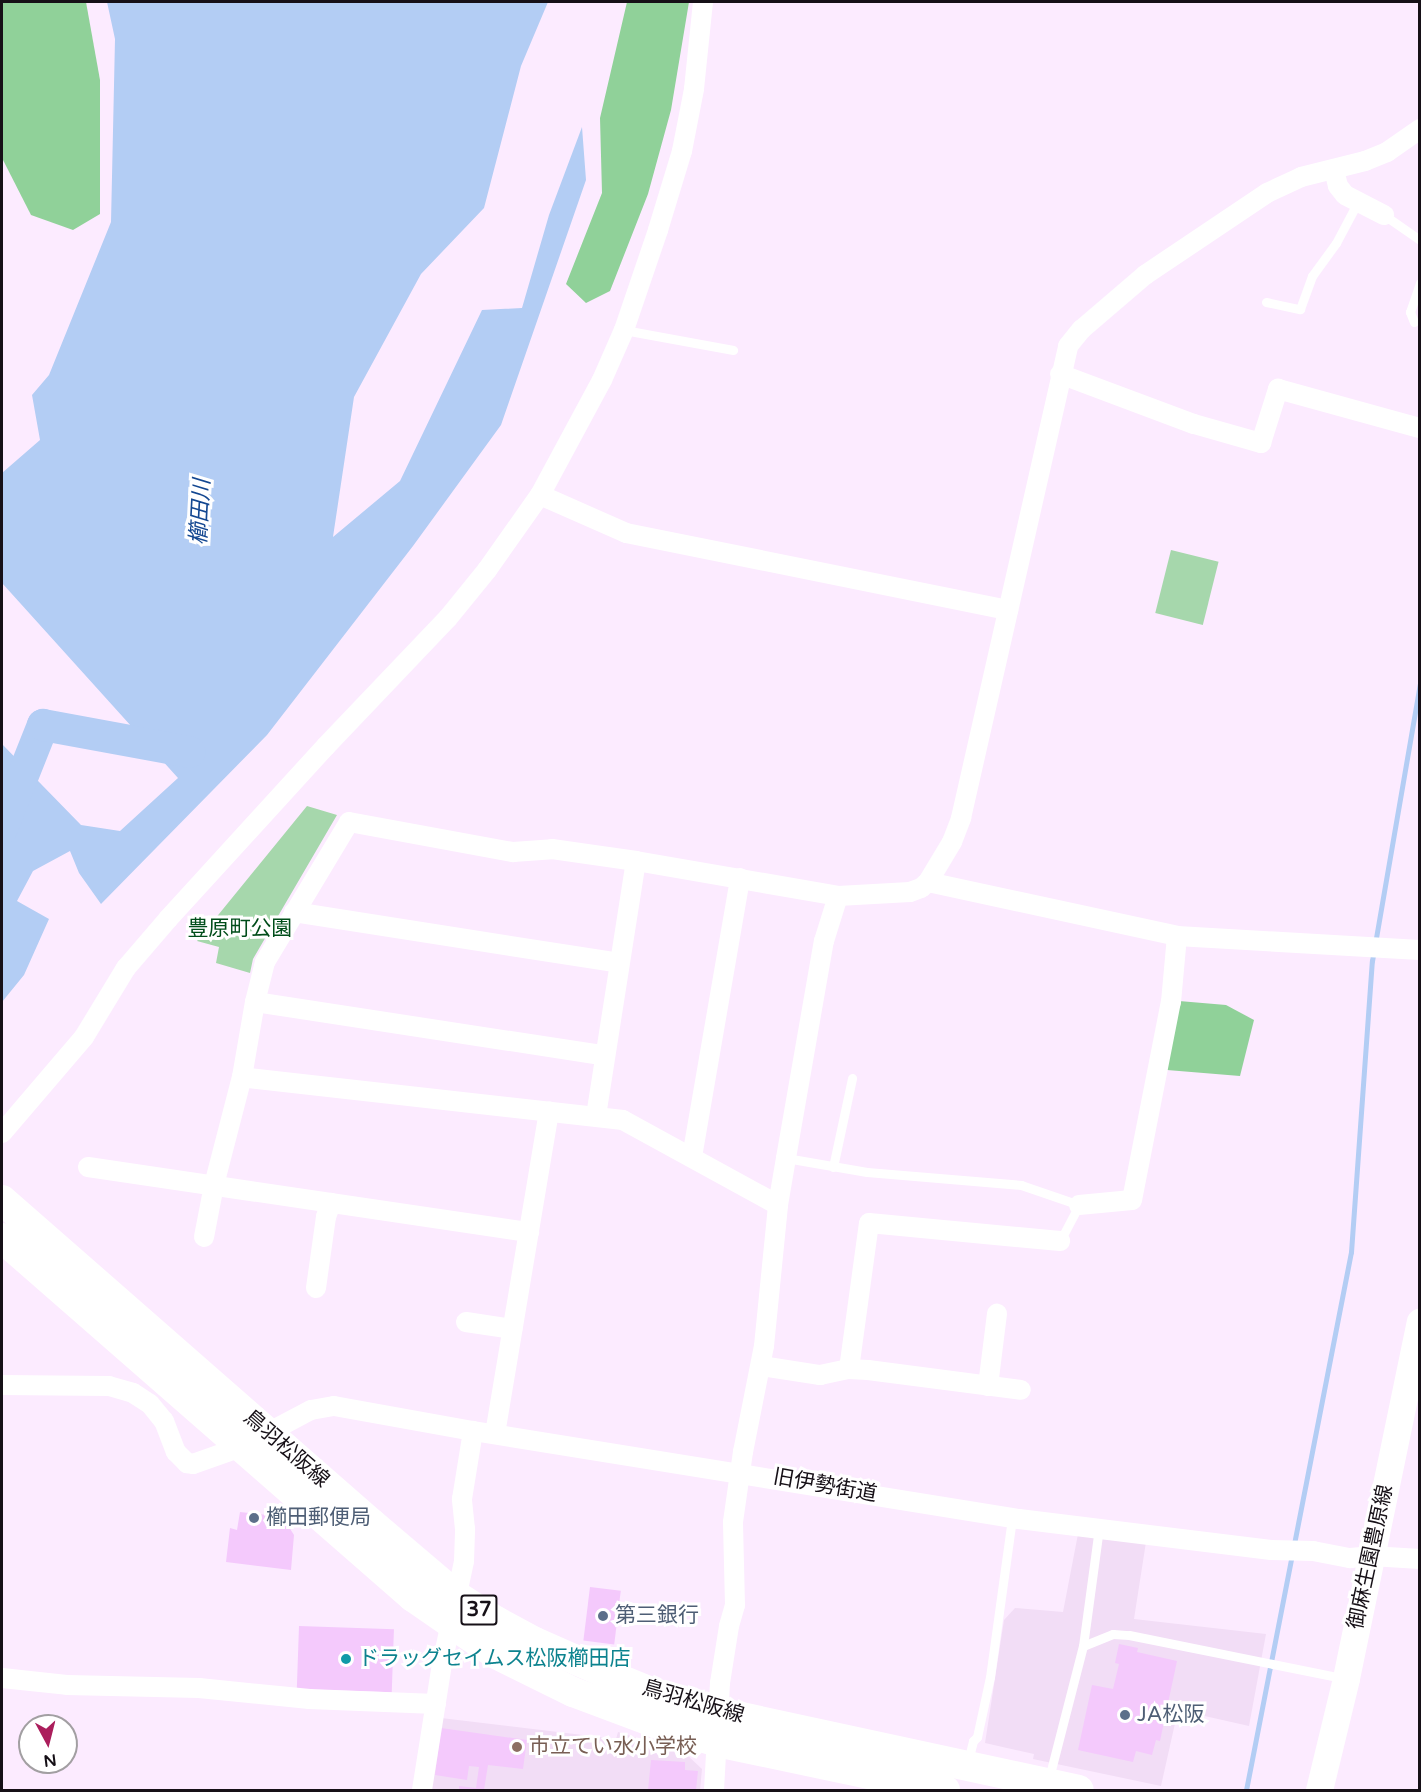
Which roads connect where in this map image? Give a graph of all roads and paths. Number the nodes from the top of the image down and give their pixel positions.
1 (703, 2) edge
2 (1419, 129) edge
3 (1334, 169) junction
4 (1356, 200) junction
5 (1384, 215) joint
6 (1419, 240) edge
7 (1419, 283) edge
8 (1266, 302) dead end
9 (1414, 322) dead end
10 (624, 330) junction
11 (733, 350) dead end
12 (1060, 374) junction
13 (1419, 428) edge
14 (540, 495) junction
15 (1008, 610) junction
16 (636, 861) junction
17 (740, 878) junction
18 (928, 882) junction
19 (838, 896) junction
20 (294, 912) junction
21 (1177, 936) junction
22 (1419, 950) edge
23 (618, 963) junction
24 (255, 1002) junction
25 (603, 1055) junction
26 (242, 1077) junction
27 (852, 1078) dead end
28 (549, 1111) junction
29 (596, 1116) junction
30 (2, 1133) edge
31 (692, 1157) junction
32 (786, 1158) junction
33 (88, 1167) dead end
34 (833, 1167) junction
35 (214, 1185) junction
36 (2, 1200) edge
37 (330, 1203) junction
38 (778, 1205) junction
39 (1079, 1205) junction
40 (529, 1232) junction
41 (204, 1237) dead end
42 (2, 1238) edge
43 (1060, 1240) joint
44 (316, 1288) dead end
45 (997, 1314) dead end
46 (466, 1322) dead end
47 (1419, 1322) edge
48 (512, 1329) junction
49 (761, 1366) junction
50 (849, 1369) junction
51 (2, 1385) edge
52 (988, 1386) junction
53 (1021, 1390) dead end
54 (473, 1431) junction
55 (268, 1433) junction
56 (495, 1434) junction
57 (241, 1447) junction
58 (740, 1472) junction
59 (1012, 1518) junction
60 (1099, 1528) junction
61 (1371, 1556) junction
62 (1419, 1559) edge
63 (457, 1596) junction
64 (451, 1625) junction
65 (1083, 1646) junction
66 (2, 1678) edge
67 (1346, 1678) junction
68 (436, 1704) junction
69 (718, 1712) junction
70 (717, 1742) junction
71 (967, 1767) junction
72 (1047, 1784) junction
73 (422, 1791) edge
74 (714, 1791) edge
75 (945, 1791) edge
76 (1079, 1791) edge
77 (1319, 1791) edge

1 - 10 street
2 - 3 street
3 - 4 street
3 - 12 street
4 - 5 street
4 - 8 lane
5 - 6 lane
7 - 9 lane
10 - 11 lane
10 - 14 street
12 - 13 street
12 - 15 street
14 - 15 street
14 - 30 street
15 - 18 street
16 - 17 street
16 - 20 street
16 - 23 street
17 - 19 street
17 - 31 street
18 - 19 street
18 - 21 street
19 - 32 street
20 - 23 street
20 - 24 street
21 - 22 street
21 - 39 street
23 - 25 street
24 - 25 street
24 - 26 street
25 - 29 street
26 - 28 street
26 - 35 street
27 - 34 lane
28 - 29 street
28 - 40 street
29 - 31 street
31 - 38 street
32 - 34 lane
32 - 38 street
33 - 35 street
34 - 39 lane
35 - 37 street
35 - 41 street
36 - 55 main road, 鳥羽松阪線 / 37
37 - 40 street
37 - 44 street
38 - 49 street
39 - 43 lane
40 - 48 street
42 - 57 main road, 鳥羽松阪線 / 37
43 - 50 street
45 - 52 street
46 - 48 street
47 - 61 main road, 御麻生園豊原線
48 - 56 street
49 - 50 street
49 - 58 street
50 - 52 street
51 - 57 street, 旧伊勢街道
52 - 53 street
54 - 55 street, 旧伊勢街道
54 - 56 street, 旧伊勢街道
54 - 63 street
55 - 57 street, 旧伊勢街道
55 - 63 main road, 鳥羽松阪線 / 37
56 - 58 street, 旧伊勢街道
57 - 64 main road, 鳥羽松阪線 / 37
58 - 59 street, 旧伊勢街道
58 - 69 street
59 - 60 street, 旧伊勢街道
59 - 71 lane
60 - 61 street, 旧伊勢街道
60 - 65 lane
61 - 62 street, 旧伊勢街道
61 - 67 main road, 御麻生園豊原線
63 - 64 street
63 - 69 main road, 鳥羽松阪線 / 37
64 - 68 street
64 - 70 main road, 鳥羽松阪線 / 37
65 - 67 lane
65 - 72 lane
66 - 68 street
67 - 77 main road, 御麻生園豊原線
68 - 73 street
69 - 70 street
69 - 71 main road, 鳥羽松阪線 / 37
70 - 74 street
70 - 75 main road, 鳥羽松阪線 / 37
71 - 72 main road, 鳥羽松阪線 / 37
72 - 76 main road, 鳥羽松阪線 / 37

